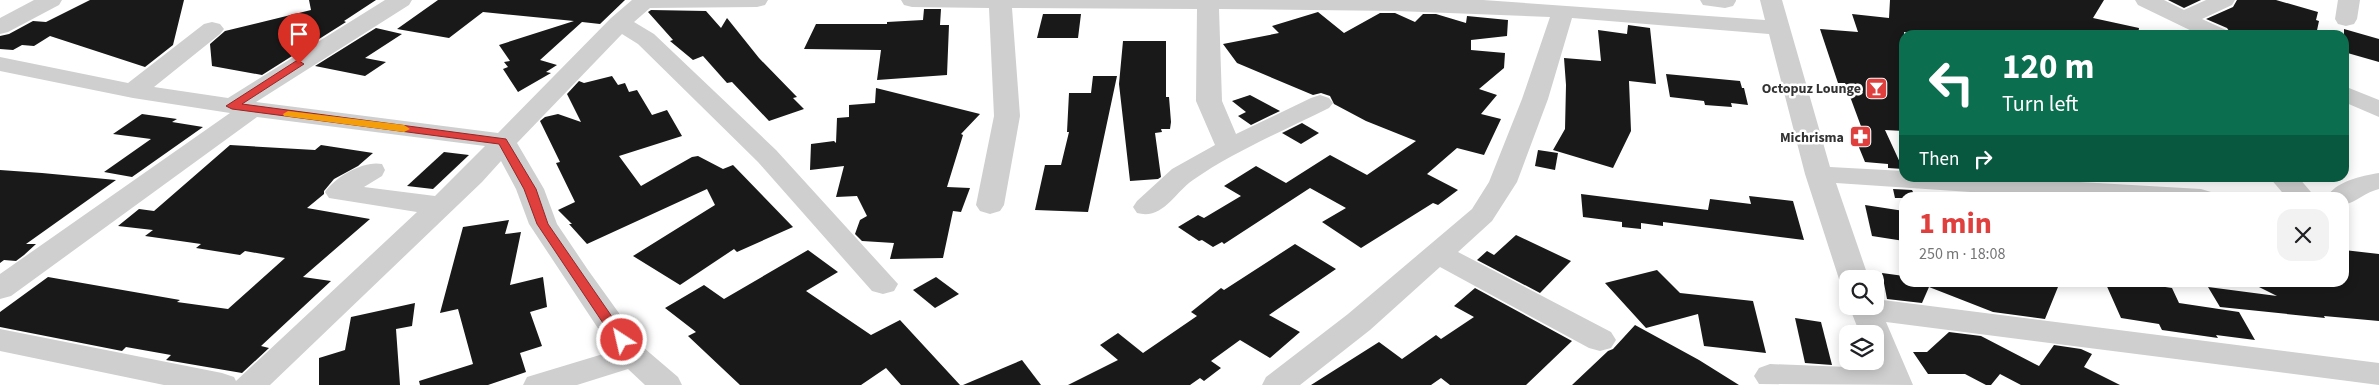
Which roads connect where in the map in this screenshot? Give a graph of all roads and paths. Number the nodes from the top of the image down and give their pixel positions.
1 (51, 0) edge
2 (401, 0) edge
3 (644, 0) edge
4 (757, 0) edge
5 (912, 0) edge
6 (1772, 0) edge
7 (2146, 0) edge
8 (2224, 0) edge
9 (1000, 1) junction
10 (1291, 1) edge
11 (1208, 2) junction
12 (1464, 3) edge
13 (1563, 11) junction
14 (2184, 19) junction
15 (619, 23) junction
16 (0, 27) edge
17 (1780, 28) junction
18 (212, 30) dead end
19 (2207, 30) edge
20 (0, 64) edge
21 (133, 90) junction
22 (2349, 94) edge
23 (1320, 103) dead end
24 (242, 108) junction
25 (2379, 109) edge
26 (502, 141) junction
27 (1229, 148) junction
28 (372, 170) dead end
29 (1819, 174) junction
30 (1899, 177) edge
31 (2379, 181) edge
32 (2030, 182) edge
33 (2288, 182) edge
34 (2109, 185) edge
35 (2159, 192) edge
36 (2297, 192) edge
37 (2349, 192) edge
38 (441, 205) junction
39 (990, 205) dead end
40 (1147, 207) dead end
41 (1438, 254) junction
42 (1851, 270) edge
43 (882, 284) dead end
44 (0, 289) edge
45 (1884, 311) edge
46 (1867, 315) edge
47 (0, 340) edge
48 (1600, 340) dead end
49 (633, 356) junction
50 (2379, 375) edge
51 (1770, 376) dead end
52 (1896, 383) edge
53 (222, 385) edge
54 (250, 385) edge
55 (539, 385) edge
56 (666, 385) edge
57 (1278, 385) edge

1 - 16 street
2 - 24 street
3 - 4 street
3 - 15 street
5 - 9 street
6 - 17 street
7 - 14 street
8 - 14 street
9 - 11 street
9 - 39 street
10 - 11 street
10 - 12 street
11 - 27 street
12 - 13 street
13 - 17 street
13 - 41 street
14 - 19 street
15 - 26 street
15 - 43 street
17 - 29 street
18 - 21 street
20 - 21 street
21 - 24 street
22 - 25 street
23 - 27 street
24 - 26 street
24 - 44 street
26 - 38 street
26 - 49 street
27 - 40 street
28 - 38 street
29 - 30 street
29 - 42 street
31 - 37 street
32 - 34 street
33 - 36 street
34 - 35 street
38 - 54 street
41 - 48 street
41 - 57 street
45 - 50 street
46 - 52 street
47 - 53 street
49 - 55 street
49 - 56 street
51 - 52 street

